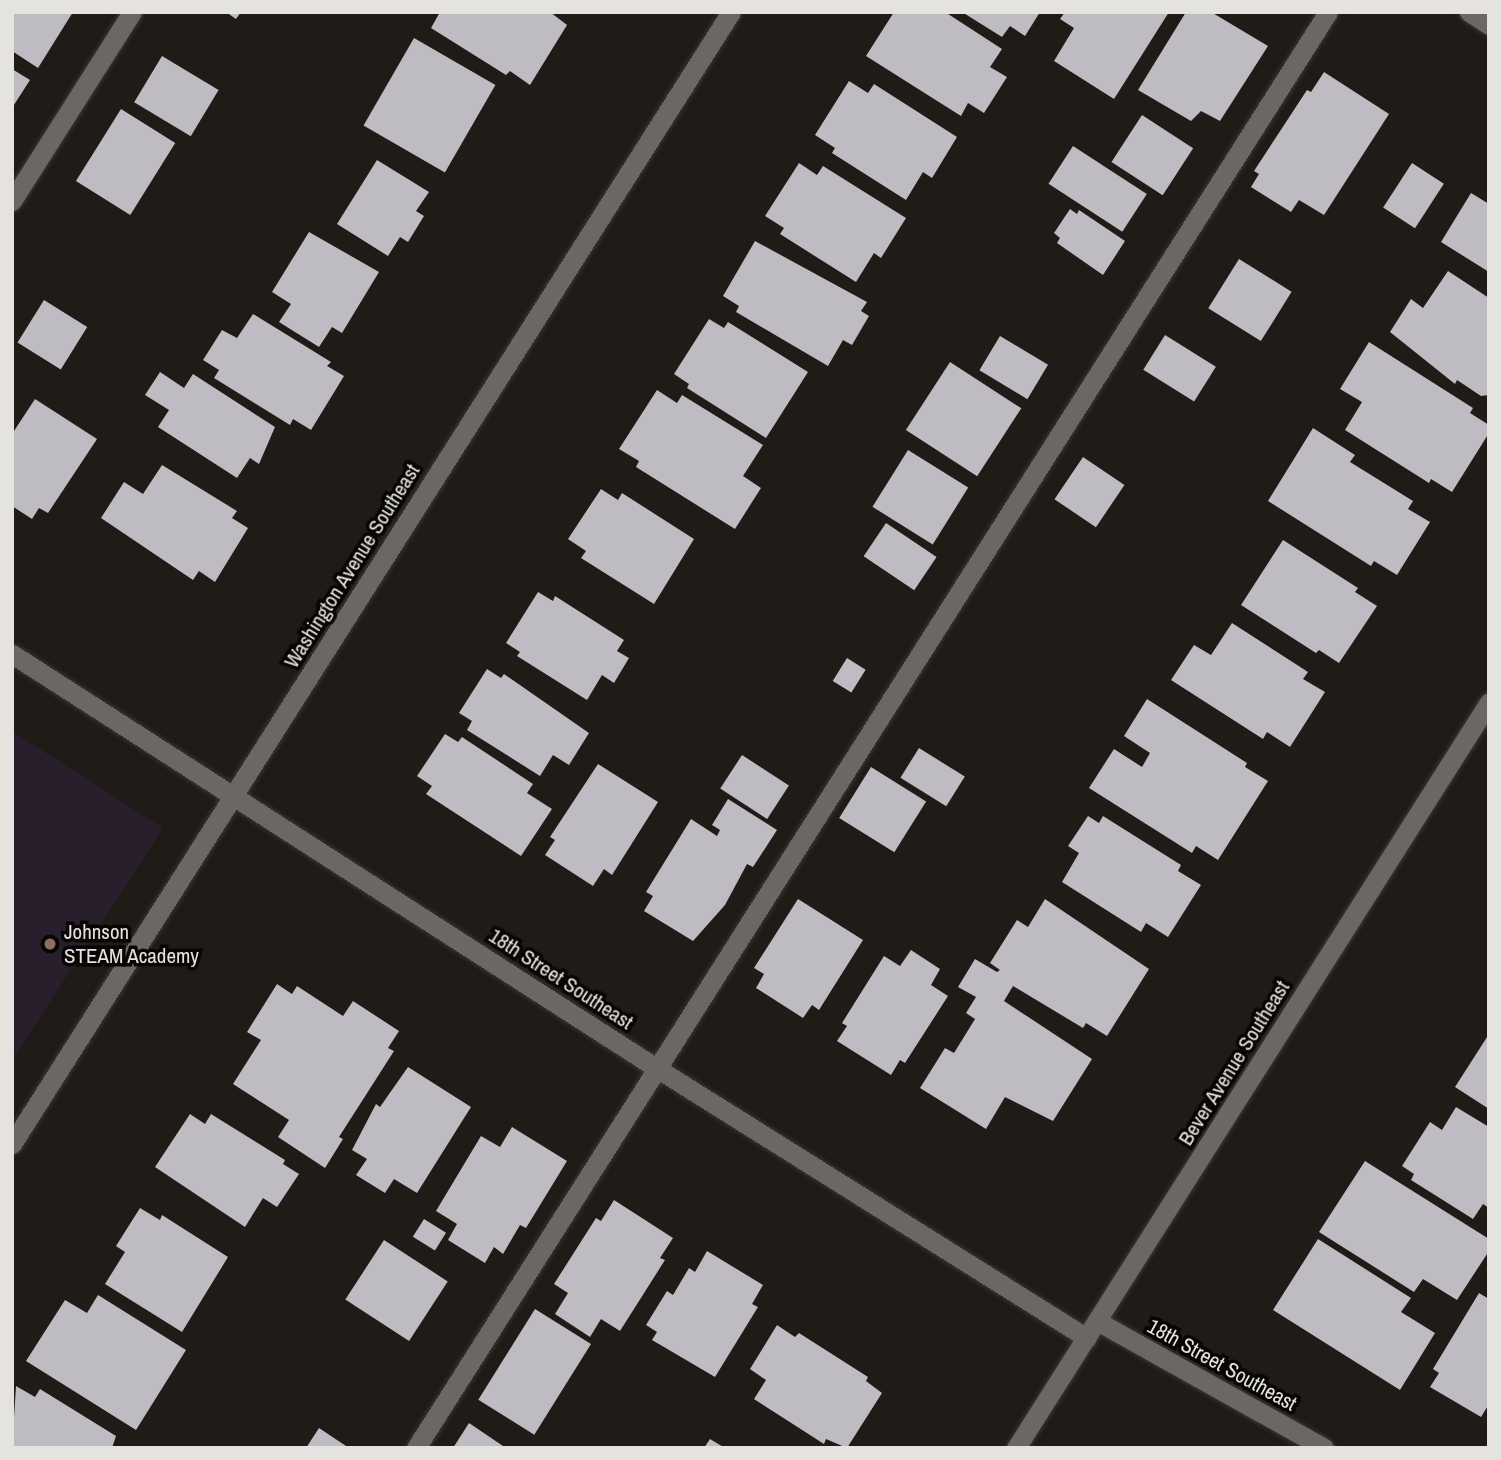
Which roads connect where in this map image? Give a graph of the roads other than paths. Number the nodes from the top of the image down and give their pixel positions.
1 (132, 12) edge
2 (731, 12) edge
3 (1328, 12) edge
4 (1469, 12) edge
5 (1489, 24) edge
6 (12, 201) edge
7 (12, 654) edge
8 (1489, 702) edge
9 (234, 794) junction
10 (658, 1069) junction
11 (12, 1144) edge
12 (1092, 1330) junction
13 (416, 1448) edge
14 (1016, 1448) edge
15 (1324, 1448) edge

1 - 6 street
2 - 9 street, Washington Avenue Southeast
3 - 10 street
4 - 5 street
7 - 9 street, 18th Street Southeast
8 - 12 street, Bever Avenue Southeast
9 - 10 street, 18th Street Southeast
9 - 11 street, Washington Avenue Southeast
10 - 12 street, 18th Street Southeast
10 - 13 street
12 - 14 street, Bever Avenue Southeast
12 - 15 street, 18th Street Southeast

